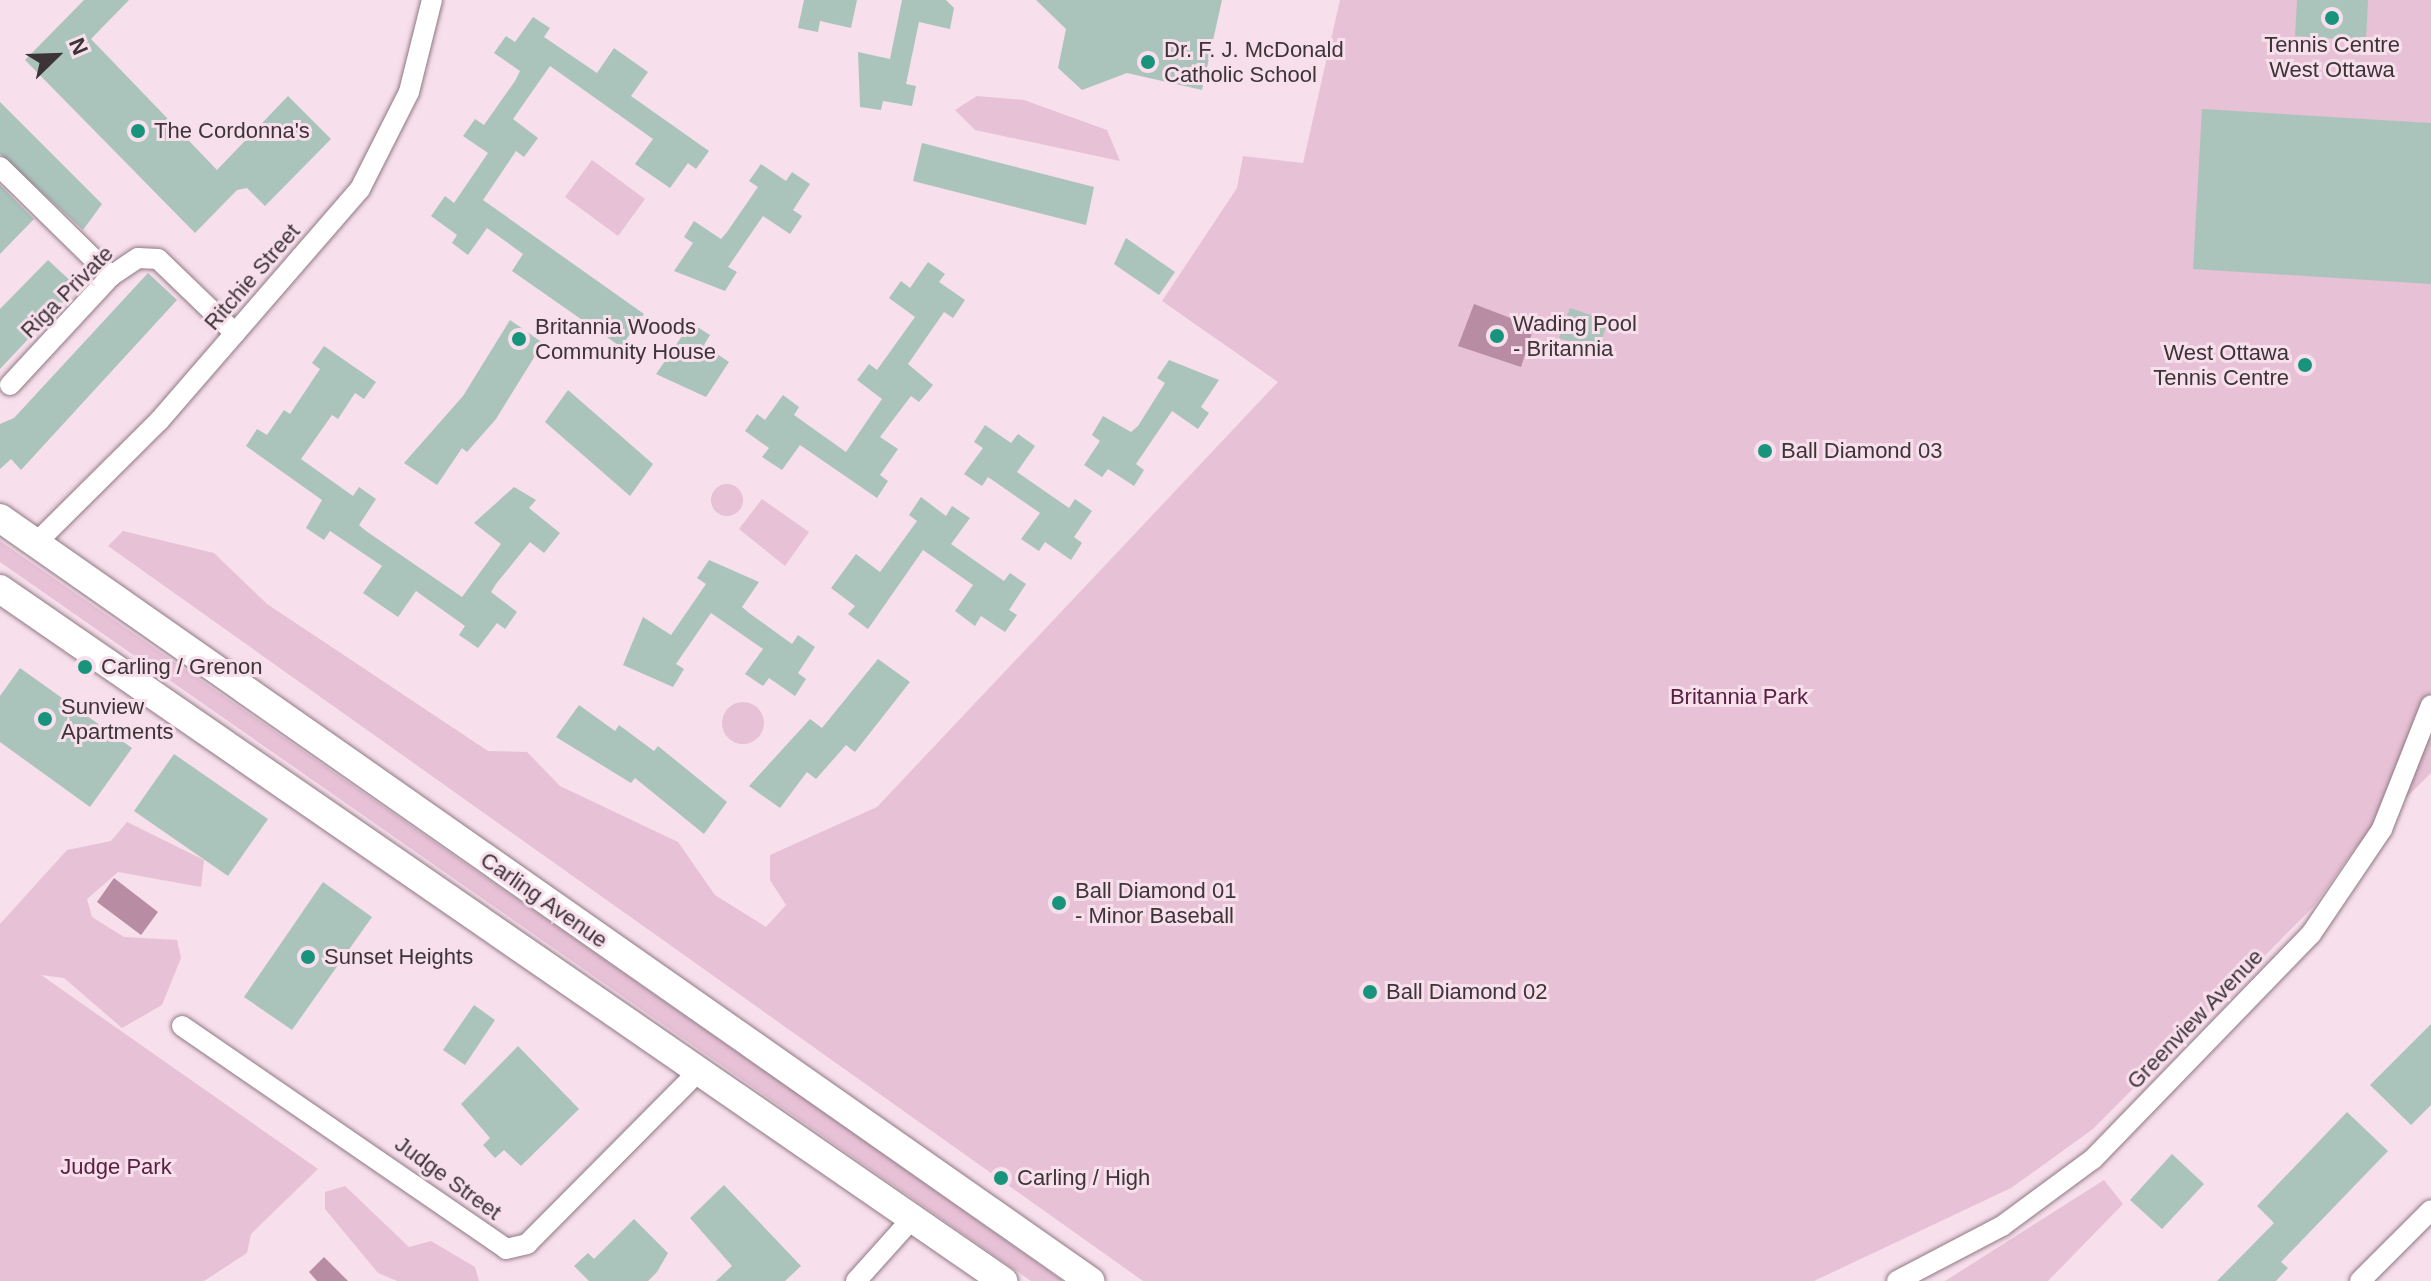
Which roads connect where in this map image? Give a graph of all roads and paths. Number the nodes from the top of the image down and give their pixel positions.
1 (432, 0) edge
2 (0, 167) edge
3 (111, 276) junction
4 (235, 333) junction
5 (10, 385) dead end
6 (0, 518) edge
7 (37, 542) junction
8 (0, 589) edge
9 (2431, 705) edge
10 (182, 1026) dead end
11 (698, 1072) junction
12 (2431, 1210) edge
13 (911, 1220) junction
14 (856, 1281) edge
15 (1003, 1281) edge
16 (1090, 1281) edge
17 (1897, 1281) edge
18 (2360, 1281) edge

1 - 4 street, Ritchie Street
2 - 3 street
3 - 4 street, Riga Private
3 - 5 street, Riga Private
4 - 7 street, Ritchie Street
6 - 7 main road, Carling Avenue
7 - 16 main road, Carling Avenue
8 - 11 main road
9 - 17 street, Greenview Avenue
10 - 11 street, Judge Street
11 - 13 main road
12 - 18 street
13 - 14 street
13 - 15 main road

